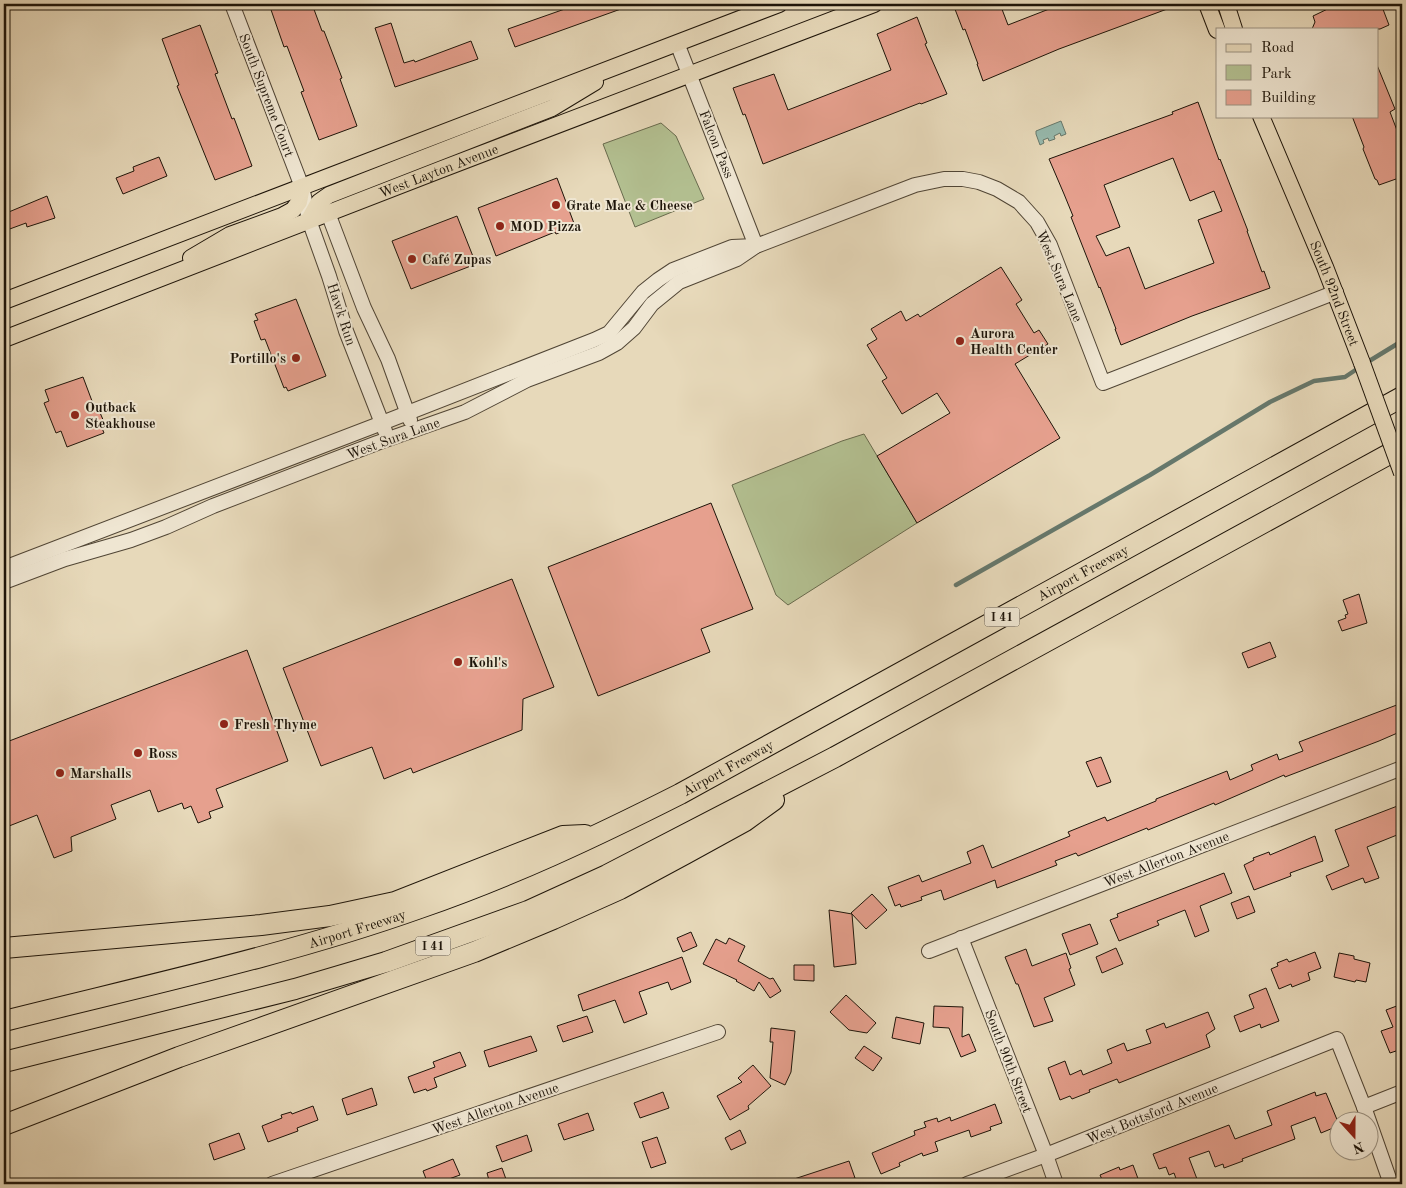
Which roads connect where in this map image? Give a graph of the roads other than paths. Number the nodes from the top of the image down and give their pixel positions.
1 (232, 4) edge
2 (779, 4) edge
3 (874, 4) edge
4 (1207, 4) edge
5 (1226, 4) edge
6 (1216, 28) edge
7 (1234, 28) edge
8 (677, 43) junction
9 (627, 62) junction
10 (689, 74) junction
11 (1262, 118) edge
12 (302, 187) junction
13 (323, 208) junction
14 (309, 220) junction
15 (756, 246) junction
16 (152, 281) junction
17 (1336, 292) junction
18 (4, 301) edge
19 (4, 339) edge
20 (1402, 397) edge
21 (408, 413) junction
22 (382, 423) junction
23 (414, 430) junction
24 (388, 439) junction
25 (1402, 447) edge
26 (1402, 473) edge
27 (4, 568) edge
28 (4, 582) edge
29 (835, 757) junction
30 (1402, 768) edge
31 (599, 834) junction
32 (961, 938) junction
33 (4, 948) edge
34 (929, 951) dead end
35 (4, 1021) edge
36 (718, 1032) dead end
37 (4, 1062) edge
38 (1402, 1092) edge
39 (1364, 1107) junction
40 (4, 1125) edge
41 (1046, 1155) junction
42 (272, 1184) edge
43 (967, 1184) edge
44 (1056, 1184) edge
45 (1391, 1184) edge

1 - 12 street, South Supreme Court
2 - 8 main road
3 - 10 main road, West Layton Avenue
4 - 6 main road
5 - 7 main road
8 - 9 main road
8 - 10 street, Falcon Pass
9 - 12 main road
9 - 13 main road
10 - 13 main road, West Layton Avenue
10 - 15 street, Falcon Pass
11 - 17 main road, South 92nd Street
12 - 13 street
12 - 14 street, Hawk Run
12 - 16 main road
12 - 18 main road
13 - 14 main road, West Layton Avenue
13 - 21 street, Hawk Run
14 - 16 main road, West Layton Avenue
14 - 22 street, Hawk Run
15 - 17 street, West Sura Lane
15 - 21 street, West Sura Lane
15 - 23 street, West Sura Lane
16 - 19 main road, West Layton Avenue
17 - 26 main road, South 92nd Street, bridge
20 - 31 highway, Airport Freeway / I 41
21 - 22 street, West Sura Lane
21 - 23 street, Hawk Run
22 - 24 street, Hawk Run
22 - 27 street, West Sura Lane
23 - 24 street, West Sura Lane
24 - 28 street, West Sura Lane
25 - 29 highway, I 41
29 - 37 highway, I 41
29 - 40 highway
30 - 32 street, West Allerton Avenue
31 - 33 highway
31 - 35 highway, Airport Freeway / I 41
32 - 34 street, West Allerton Avenue
32 - 41 street, South 90th Street
36 - 42 street, West Allerton Avenue
38 - 39 street
39 - 41 street, West Bottsford Avenue
39 - 45 street
41 - 43 street, West Bottsford Avenue
41 - 44 street, South 90th Street

